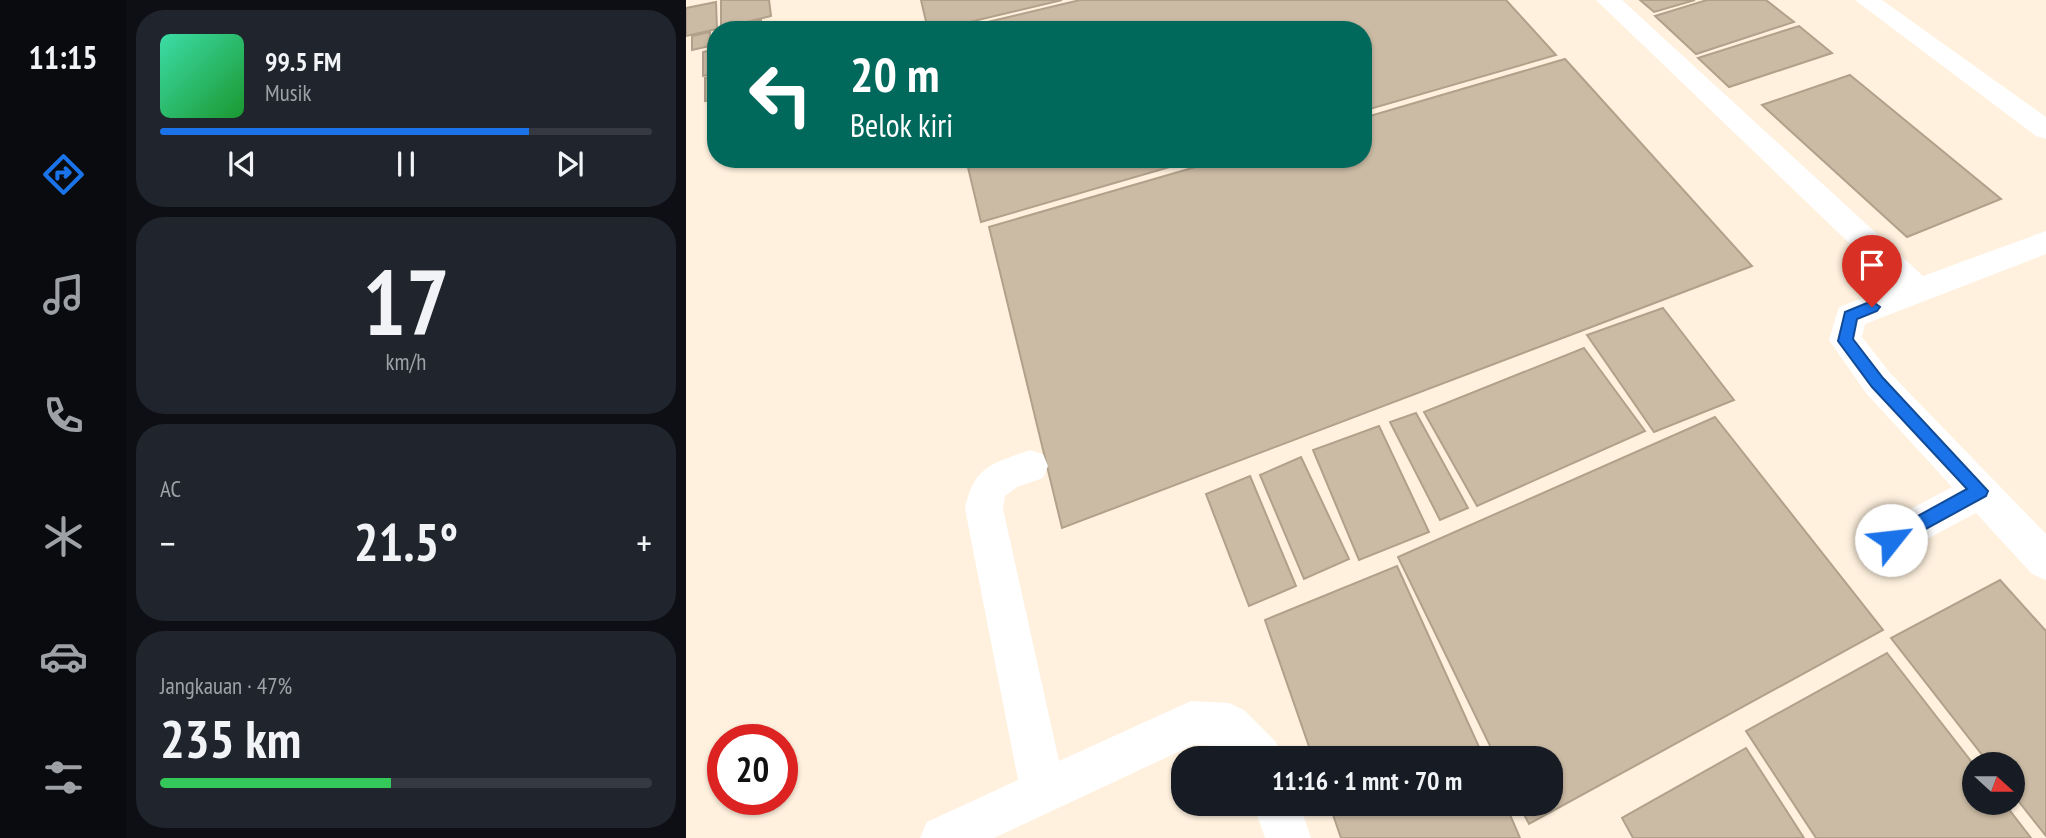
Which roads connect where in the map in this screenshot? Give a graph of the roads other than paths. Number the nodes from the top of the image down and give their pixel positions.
1 (1608, 0) edge
2 (1867, 0) edge
3 (2046, 130) edge
4 (2046, 242) edge
5 (1917, 289) junction
6 (1030, 466) dead end
7 (1980, 491) junction
8 (1891, 540) dead end
9 (2046, 561) edge
10 (1249, 746) edge
11 (1043, 793) junction
12 (1280, 816) edge
13 (943, 838) edge
14 (1288, 838) edge

1 - 5 lane
2 - 3 lane
4 - 5 lane
5 - 7 lane
6 - 11 lane
7 - 8 lane
7 - 9 lane
10 - 11 lane
11 - 13 lane
12 - 14 lane

